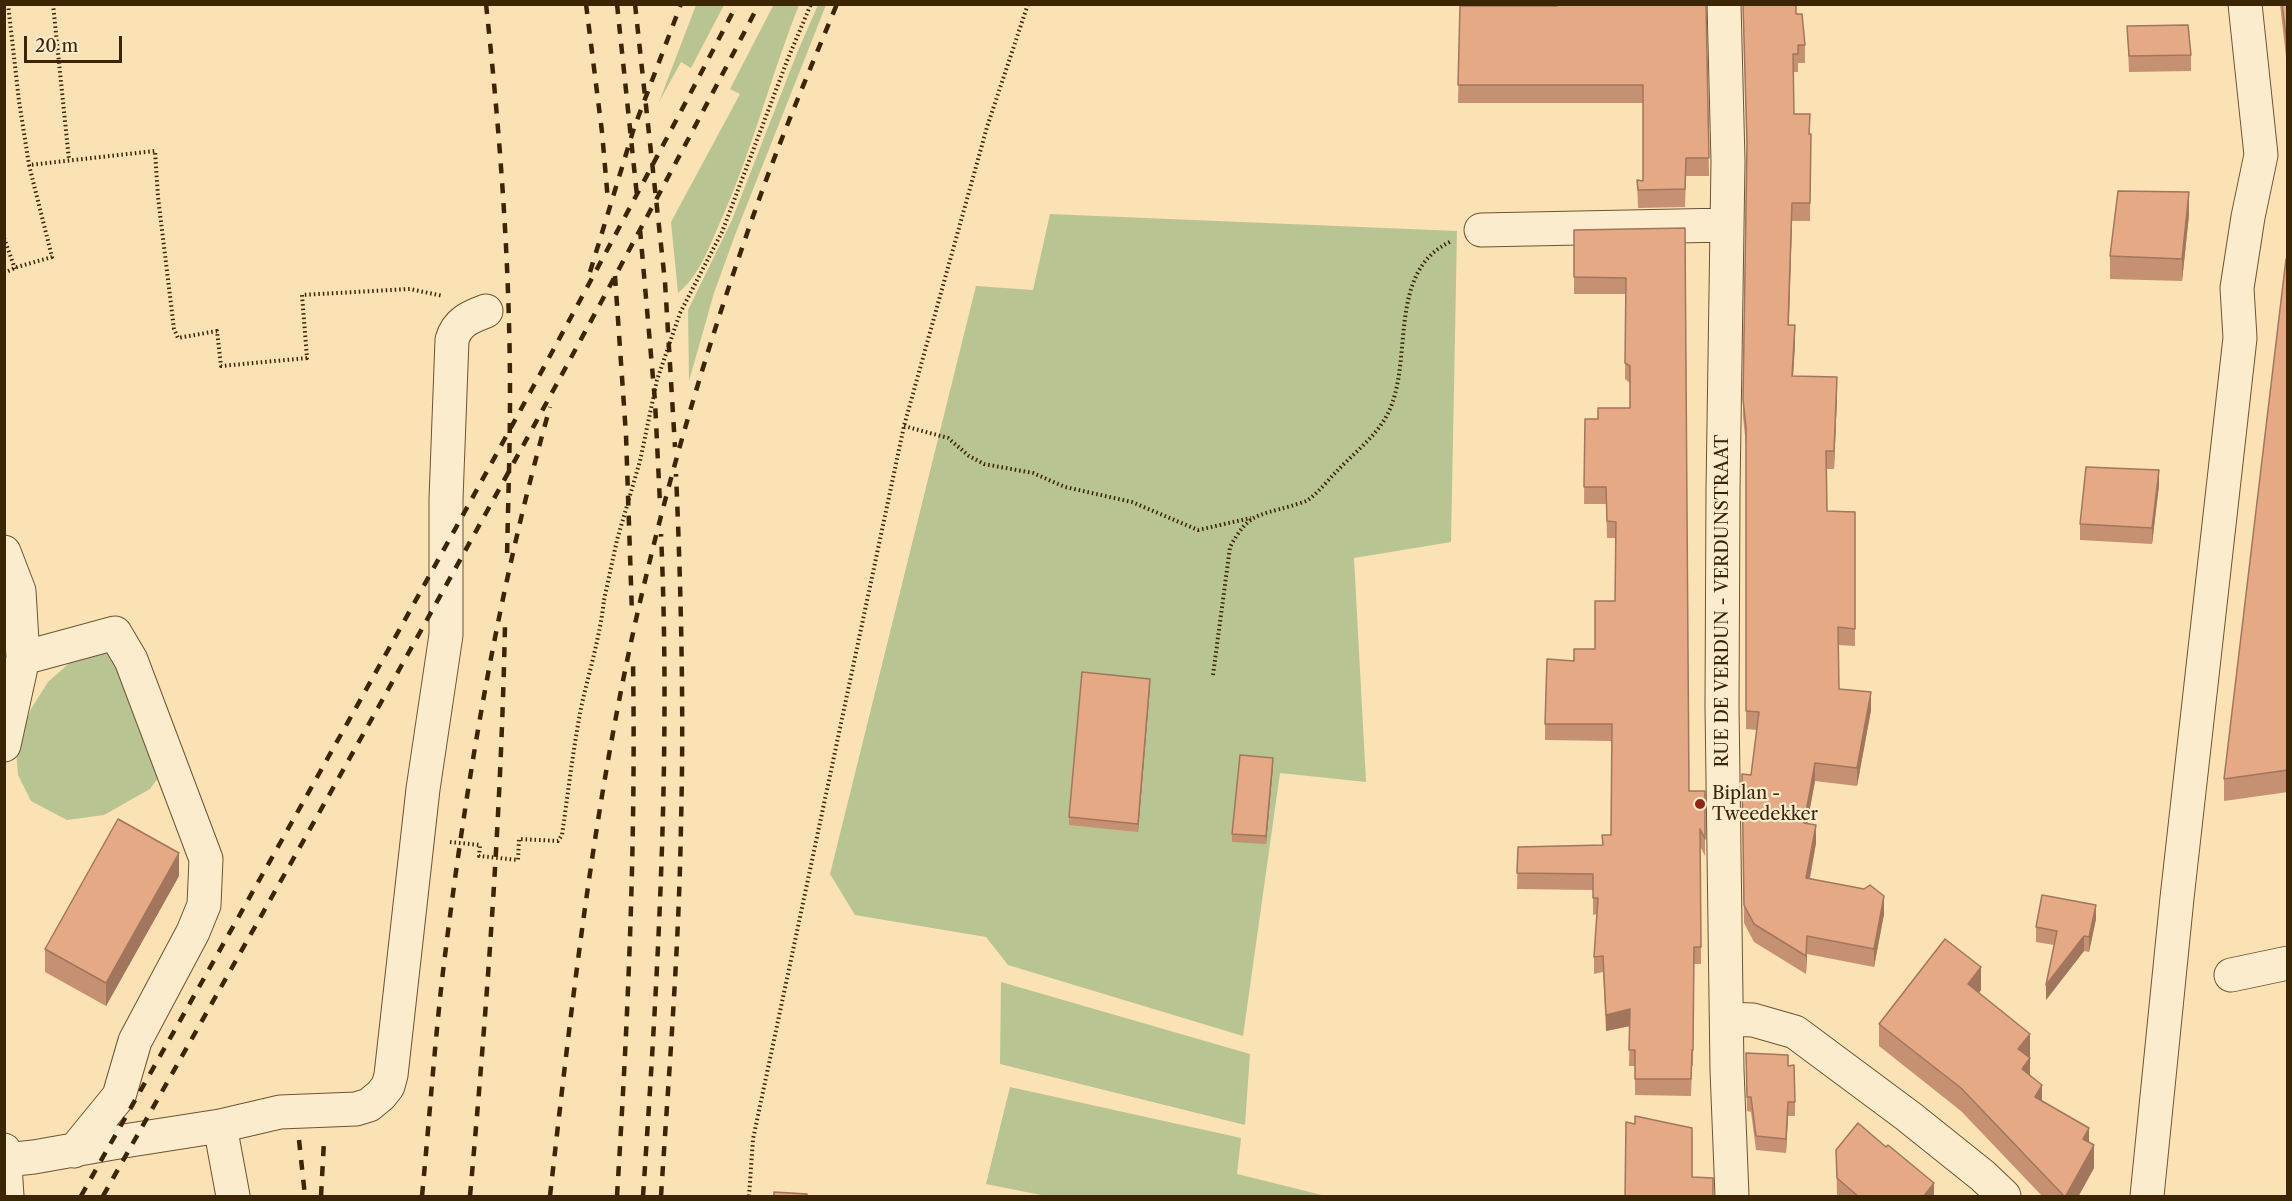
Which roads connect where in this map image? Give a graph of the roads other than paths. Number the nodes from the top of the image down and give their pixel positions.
1 (1724, 4) edge
2 (2246, 4) edge
3 (1726, 225) junction
4 (1481, 230) road end
5 (486, 311) dead end
6 (4, 552) edge
7 (23, 658) junction
8 (4, 745) edge
9 (2288, 963) edge
10 (2231, 975) dead end
11 (1727, 1020) junction
12 (220, 1126) junction
13 (4, 1150) edge
14 (74, 1151) junction
15 (5, 1160) edge
16 (7, 1197) edge
17 (233, 1197) edge
18 (1732, 1197) edge
19 (2004, 1197) edge
20 (2146, 1197) edge

1 - 3 street, RUE DE VERDUN - VERDUNSTRAAT
2 - 20 street
3 - 4 street
3 - 11 street, RUE DE VERDUN - VERDUNSTRAAT
5 - 12 street
6 - 7 street
7 - 8 street
7 - 14 street
9 - 10 street
11 - 18 street, RUE DE VERDUN - VERDUNSTRAAT
11 - 19 street
12 - 14 street
12 - 17 street
13 - 15 street
14 - 15 street
15 - 16 street

